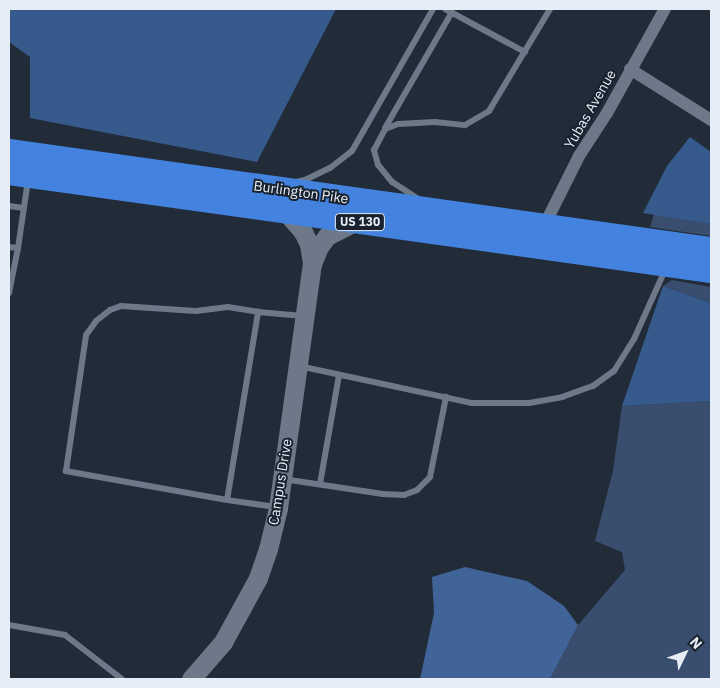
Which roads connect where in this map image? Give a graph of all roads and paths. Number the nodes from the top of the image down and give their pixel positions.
1 (433, 9) edge
2 (550, 9) edge
3 (665, 9) edge
4 (449, 10) edge
5 (525, 52) junction
6 (630, 69) junction
7 (711, 120) edge
8 (385, 129) junction
9 (9, 151) edge
10 (19, 175) edge
11 (263, 187) junction
12 (9, 206) edge
13 (24, 208) junction
14 (285, 211) junction
15 (454, 214) junction
16 (356, 221) junction
17 (544, 226) junction
18 (9, 247) edge
19 (18, 248) junction
20 (711, 249) edge
21 (312, 264) junction
22 (667, 265) junction
23 (711, 271) edge
24 (9, 293) edge
25 (258, 312) junction
26 (304, 316) junction
27 (298, 366) junction
28 (339, 375) junction
29 (446, 398) junction
30 (282, 478) junction
31 (320, 484) junction
32 (227, 500) junction
33 (278, 508) junction
34 (9, 625) edge
35 (122, 679) edge
36 (191, 679) edge

1 - 11 lane
2 - 5 lane
3 - 6 street, Yubas Avenue
4 - 5 lane
4 - 8 lane
5 - 8 lane
6 - 7 street
6 - 17 street, Yubas Avenue
8 - 15 lane
9 - 11 highway, Burlington Pike / US 130
10 - 13 lane
10 - 14 highway, Burlington Pike / US 130
11 - 15 highway, Burlington Pike / US 130
12 - 13 lane
13 - 19 lane
14 - 16 highway, Burlington Pike / US 130
14 - 21 street, Campus Drive
15 - 17 highway, Burlington Pike / US 130
16 - 21 street, Campus Drive
16 - 22 highway, Burlington Pike / US 130
17 - 20 highway, Burlington Pike / US 130
18 - 19 lane
19 - 24 lane
21 - 26 street, Campus Drive
22 - 23 highway, Burlington Pike / US 130
22 - 29 lane
25 - 26 lane
25 - 32 lane
25 - 32 lane
26 - 27 street, Campus Drive
27 - 28 lane
27 - 30 street, Campus Drive
28 - 29 lane
28 - 31 lane
29 - 31 lane
30 - 31 lane
30 - 33 street, Campus Drive
32 - 33 lane
33 - 36 street, Campus Drive
34 - 35 lane

